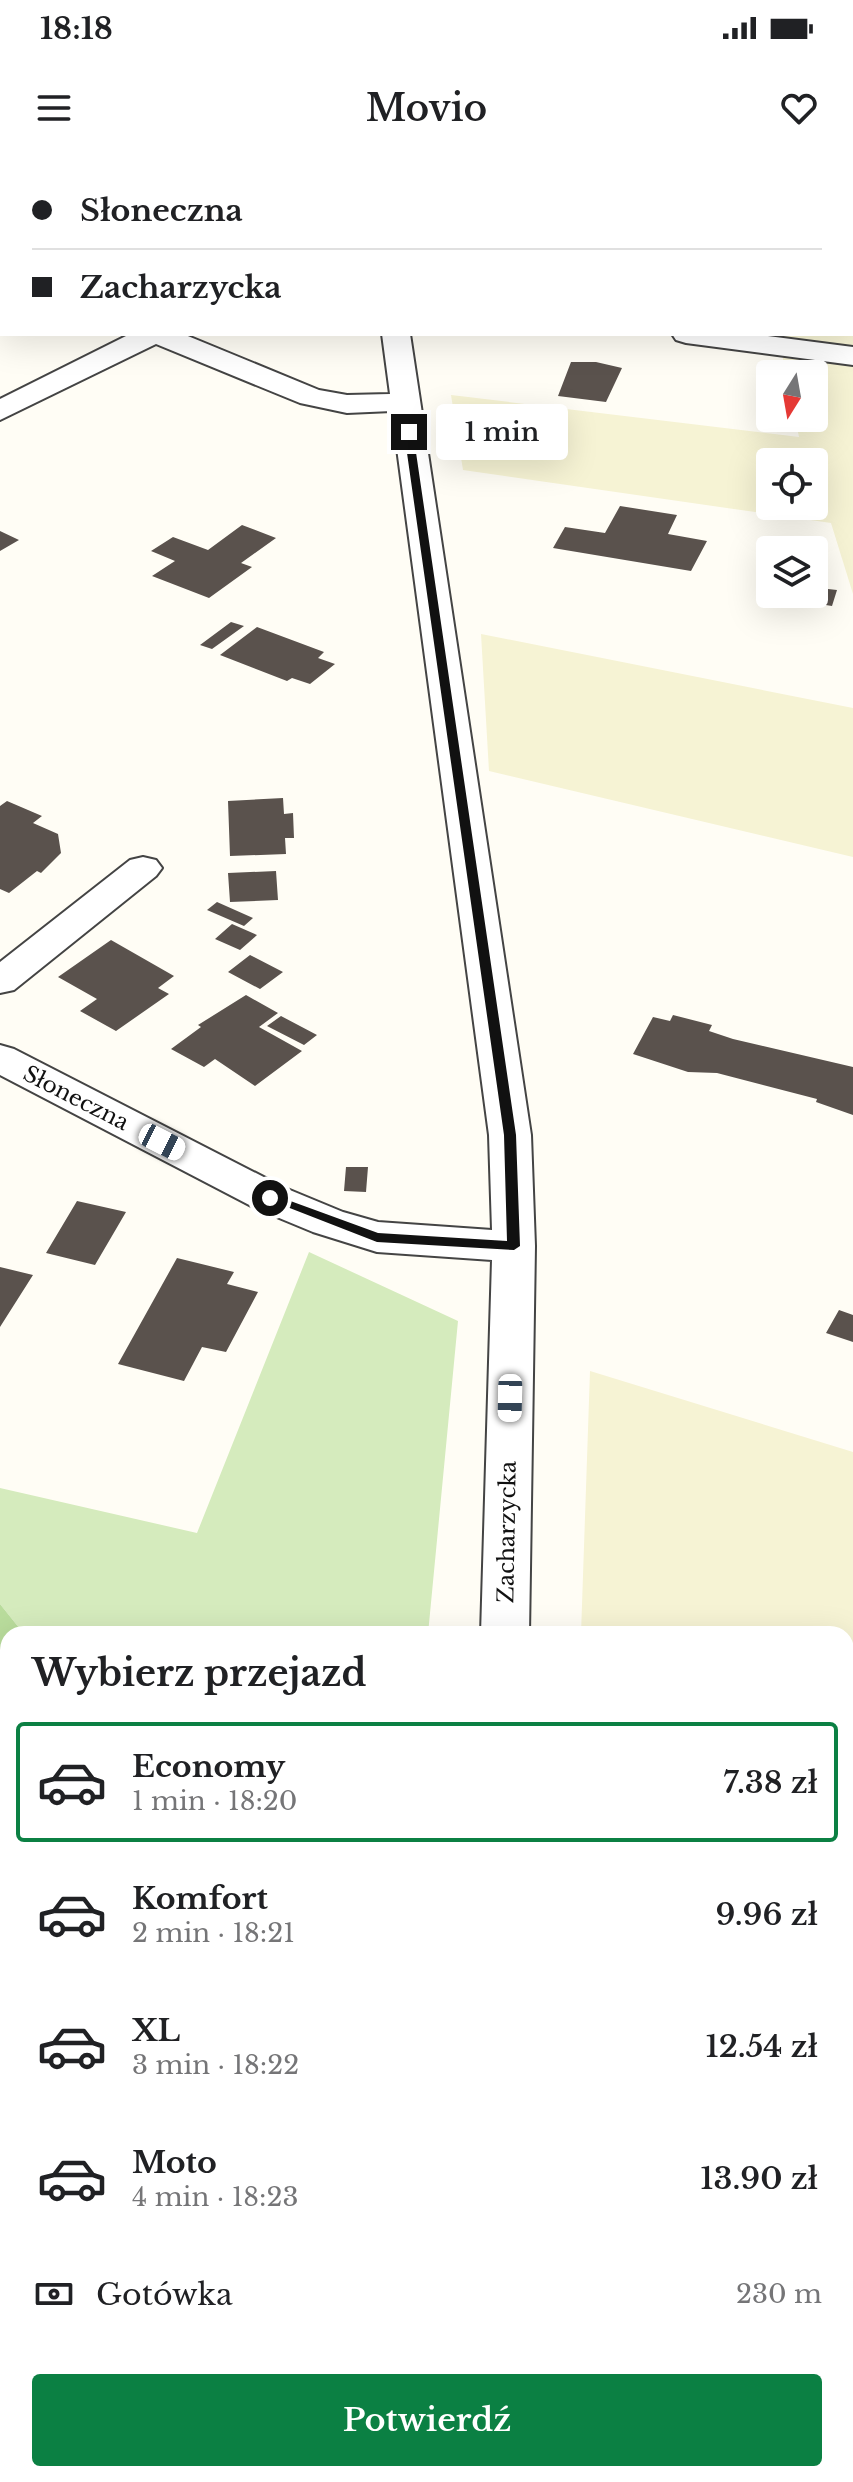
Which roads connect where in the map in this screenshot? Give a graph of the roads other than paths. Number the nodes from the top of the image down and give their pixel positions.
1 (151, 336) edge
2 (160, 336) edge
3 (396, 336) edge
4 (701, 336) edge
5 (853, 356) edge
6 (404, 402) junction
7 (0, 411) edge
8 (143, 868) dead end
9 (0, 981) edge
10 (0, 1058) edge
11 (514, 1246) junction
12 (505, 1626) edge

1 - 7 street
2 - 6 street
3 - 6 street, Zacharzycka
4 - 5 street
6 - 11 street, Zacharzycka
8 - 9 street
10 - 11 street, Słoneczna
11 - 12 street, Zacharzycka

